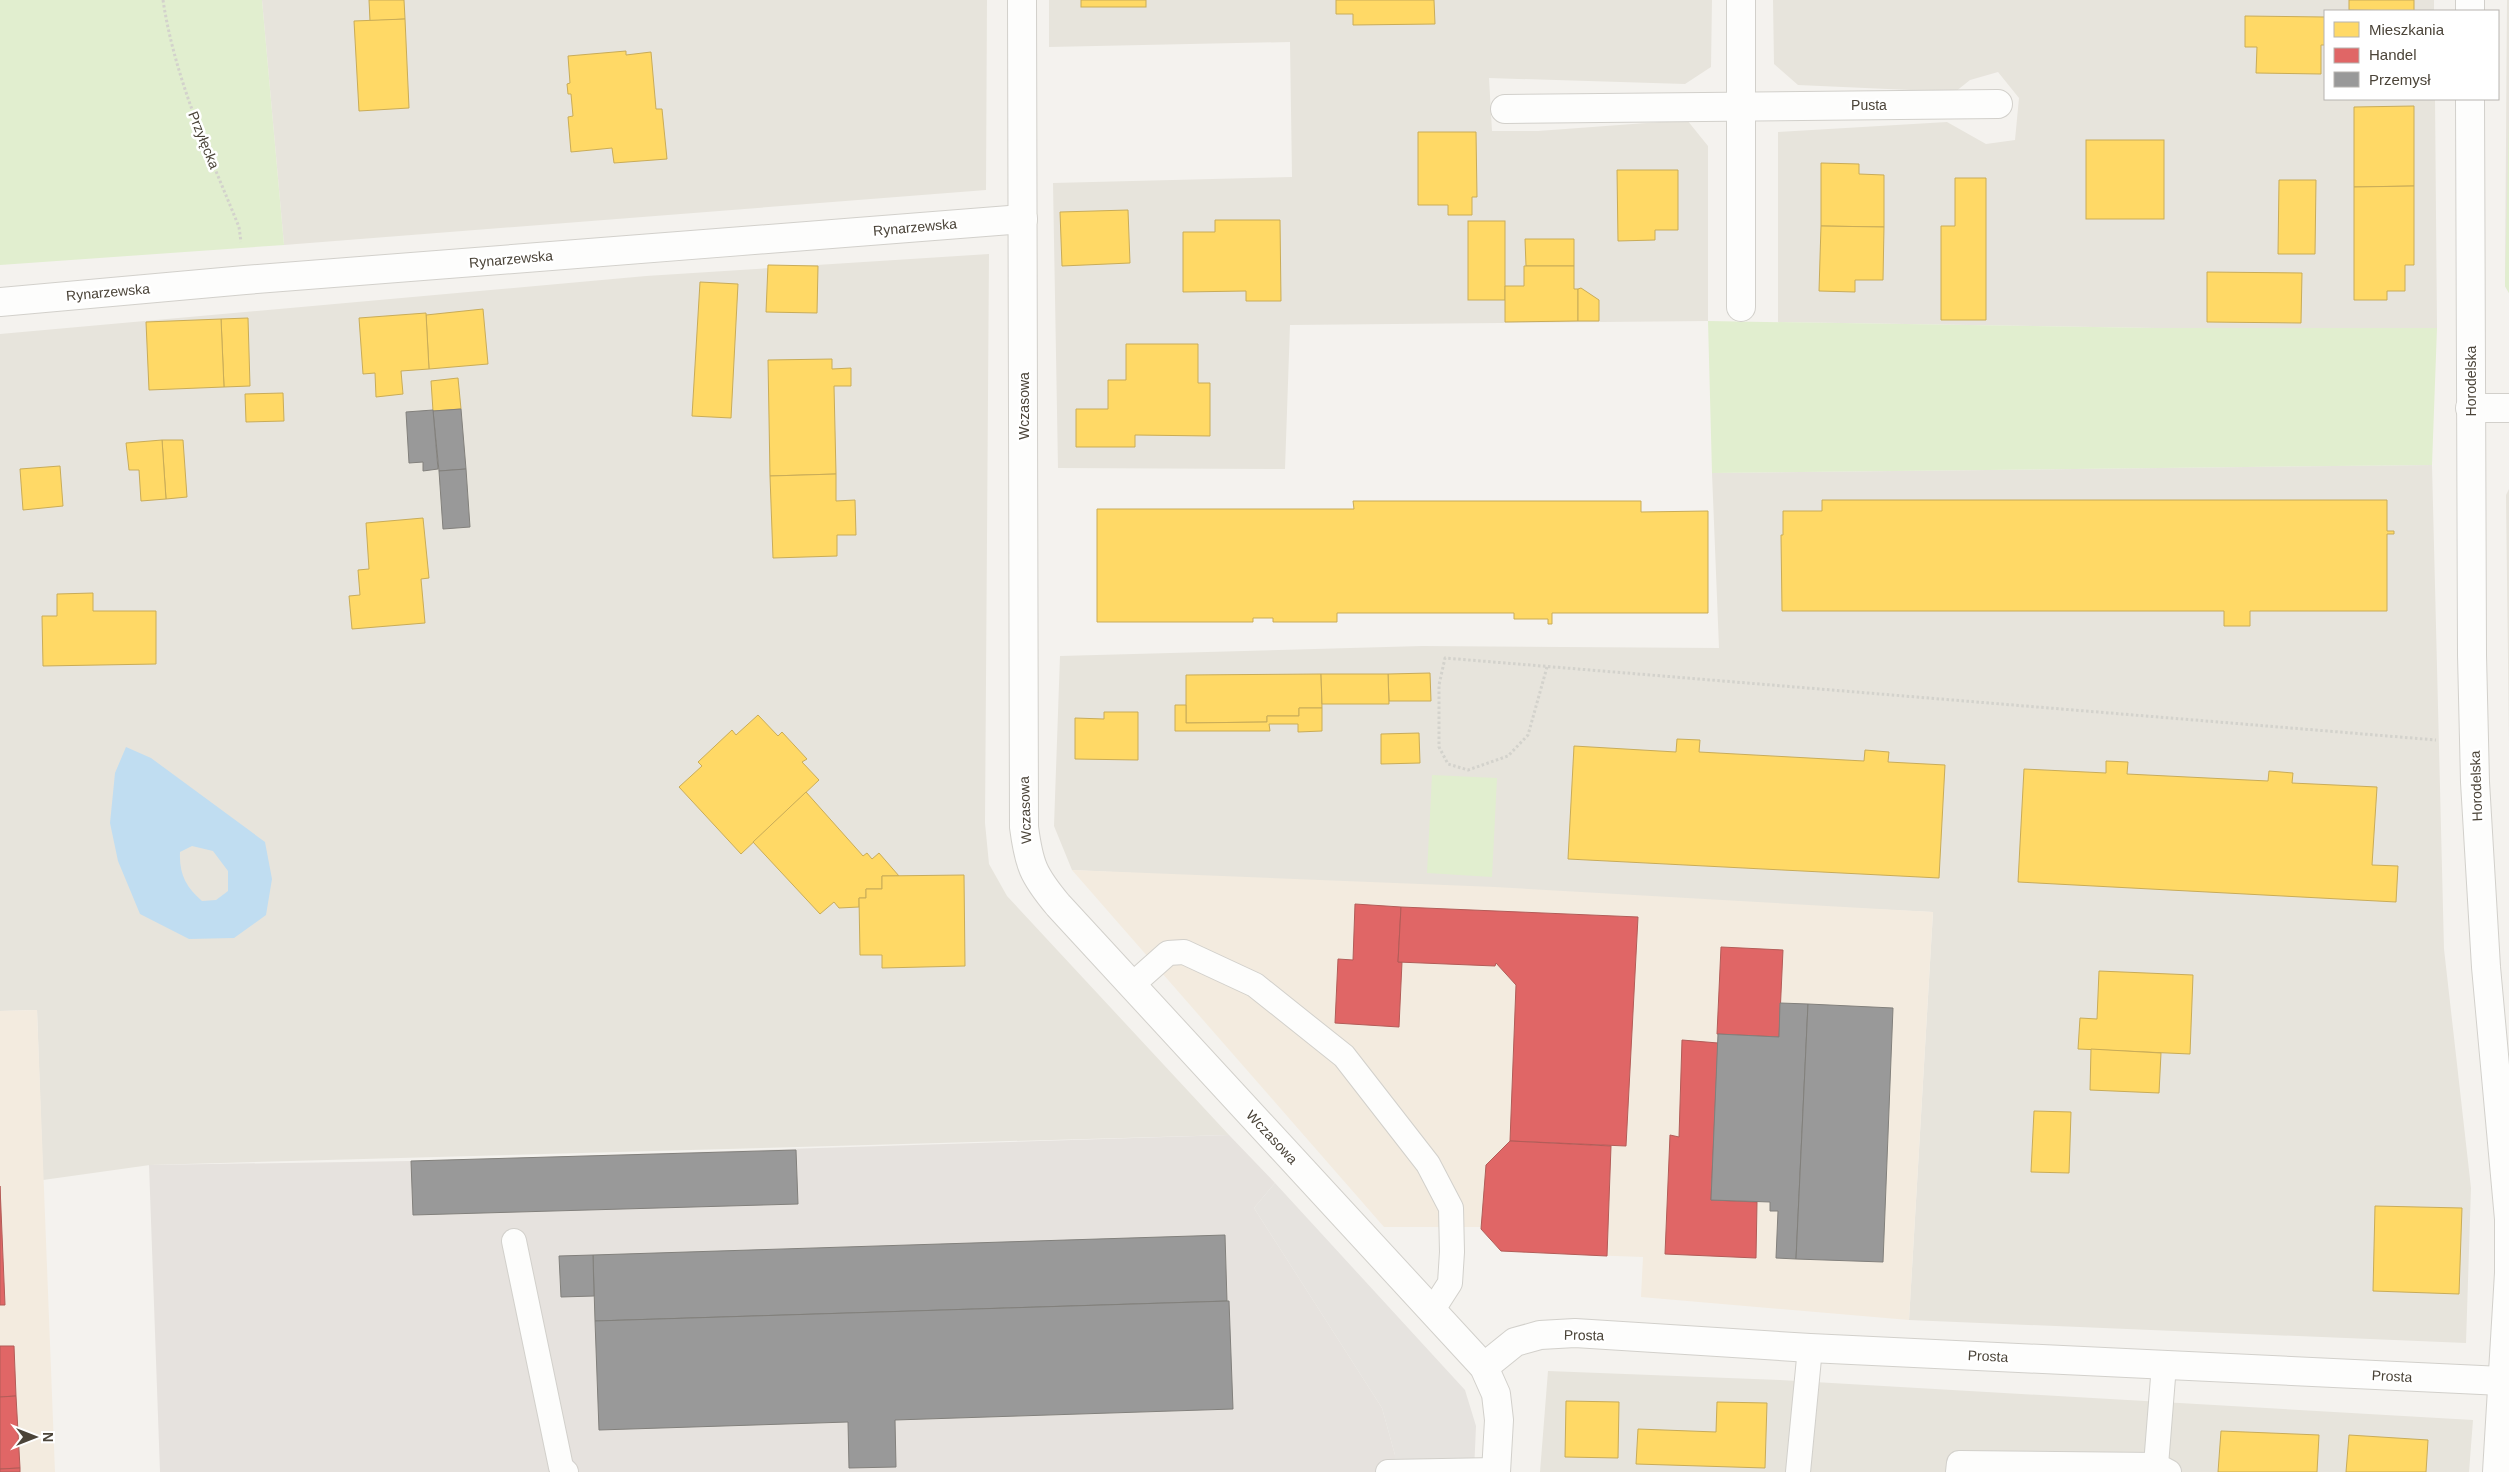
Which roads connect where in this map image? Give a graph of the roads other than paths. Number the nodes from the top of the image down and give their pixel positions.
1 (1022, 0) edge
2 (1741, 0) edge
3 (2470, 100) edge
4 (1998, 104) dead end
5 (1741, 105) junction
6 (1505, 109) dead end
7 (1023, 218) junction
8 (0, 302) edge
9 (1741, 307) dead end
10 (2470, 408) junction
11 (2509, 408) edge
12 (1132, 985) junction
13 (514, 1241) dead end
14 (1432, 1311) junction
15 (1810, 1348) junction
16 (2164, 1365) junction
17 (1484, 1367) junction
18 (2502, 1381) junction
19 (2162, 1469) edge
20 (1496, 1471) edge
21 (566, 1472) edge
22 (1388, 1472) edge
23 (1798, 1472) edge
24 (1958, 1472) edge
25 (2497, 1472) edge

1 - 7 street, Wczasowa
2 - 5 street
3 - 10 street, Horodelska
4 - 5 street, Pusta
5 - 6 street, Pusta
5 - 9 street
7 - 8 street, Rynarzewska
7 - 12 street, Wczasowa
10 - 11 street
10 - 18 street, Horodelska
12 - 14 street, Wczasowa
12 - 14 lane
13 - 21 lane
14 - 17 street, Wczasowa
15 - 16 street, Prosta
15 - 17 street, Prosta
15 - 23 lane
16 - 18 street, Prosta
16 - 19 lane
17 - 20 street, Wczasowa
18 - 25 street, Horodelska
19 - 24 lane
20 - 22 lane

